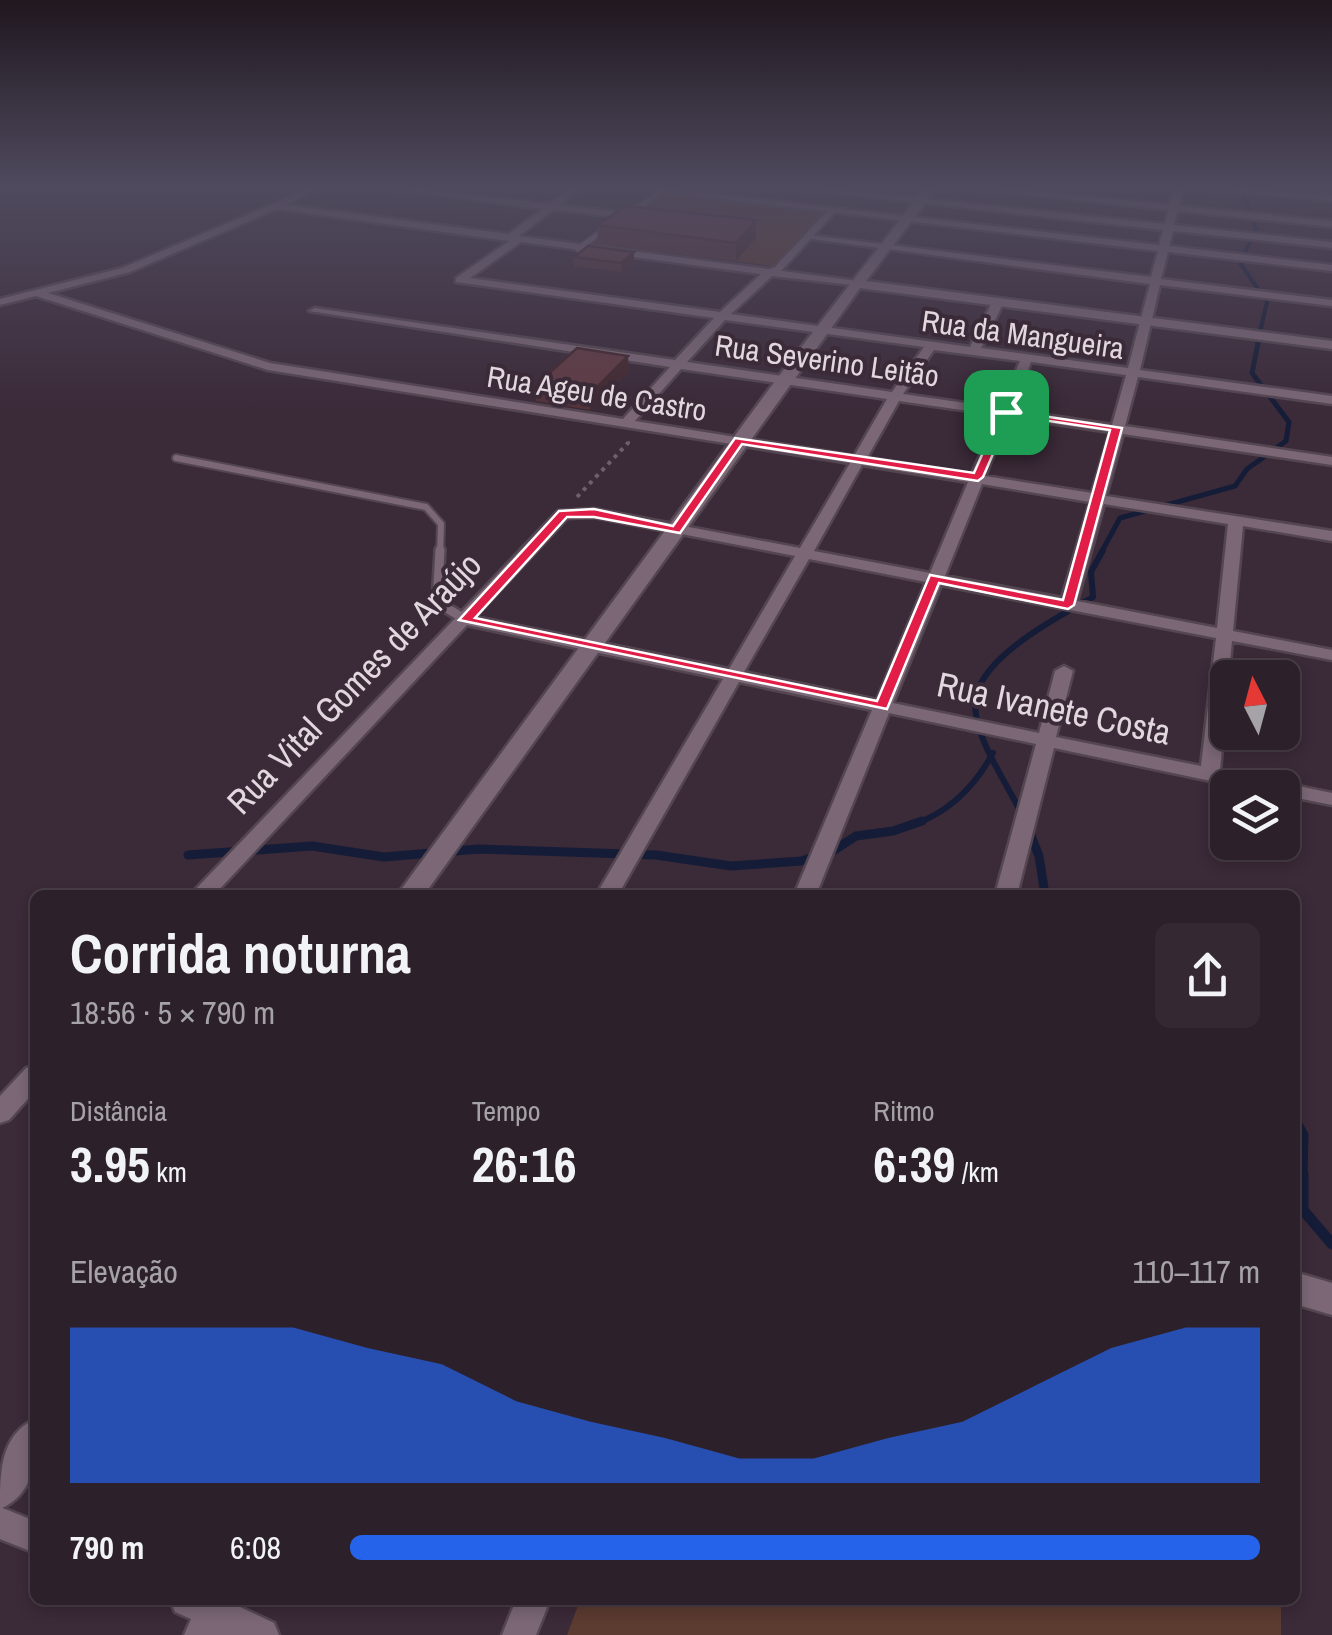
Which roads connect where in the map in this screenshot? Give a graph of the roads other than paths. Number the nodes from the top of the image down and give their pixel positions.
1 (146, 261) edge
2 (483, 261) edge
3 (676, 261) edge
4 (786, 261) edge
5 (875, 261) edge
6 (991, 261) edge
7 (1160, 261) edge
8 (1275, 261) edge
9 (1332, 268) edge
10 (769, 273) junction
11 (1155, 282) junction
12 (857, 284) junction
13 (40, 294) junction
14 (0, 302) edge
15 (998, 302) junction
16 (1332, 304) edge
17 (316, 311) dead end
18 (720, 318) junction
19 (1145, 321) junction
20 (822, 332) junction
21 (1332, 345) edge
22 (930, 347) junction
23 (973, 352) junction
24 (1026, 360) junction
25 (679, 364) junction
26 (1132, 374) junction
27 (782, 380) junction
28 (896, 395) junction
29 (1332, 400) edge
30 (1006, 412) junction
31 (626, 423) junction
32 (1116, 428) junction
33 (739, 440) junction
34 (176, 458) dead end
35 (860, 458) junction
36 (1332, 460) edge
37 (978, 477) junction
38 (1096, 498) junction
39 (1236, 521) junction
40 (676, 530) junction
41 (1332, 536) edge
42 (804, 554) junction
43 (934, 578) junction
44 (1068, 605) junction
45 (466, 620) junction
46 (1224, 634) junction
47 (593, 647) junction
48 (1332, 656) edge
49 (1064, 672) dead end
50 (735, 675) junction
51 (882, 706) junction
52 (1045, 740) junction
53 (1210, 770) edge
54 (1210, 774) edge
55 (1300, 793) edge
56 (1332, 800) edge
57 (206, 890) edge
58 (414, 890) edge
59 (609, 890) edge
60 (808, 890) edge
61 (1007, 890) edge
62 (30, 1080) edge
63 (0, 1113) edge
64 (1300, 1289) edge
65 (1332, 1299) edge
66 (30, 1445) edge
67 (0, 1489) edge
68 (0, 1523) edge
69 (30, 1535) edge
70 (531, 1605) edge
71 (206, 1612) edge
72 (262, 1635) edge
73 (519, 1635) edge

1 - 13 street
2 - 18 street, Rua da Mangueira
3 - 10 street
4 - 10 street
5 - 12 street
6 - 11 street
7 - 11 street
8 - 9 street
10 - 12 street
10 - 18 street
11 - 16 street
11 - 19 street
12 - 15 street
12 - 20 street
13 - 14 street
13 - 31 street, Rua Ageu de Castro
15 - 19 street
15 - 23 street
17 - 25 street, Rua Severino Leitão
18 - 20 street, Rua da Mangueira
18 - 25 street
19 - 21 street
19 - 26 street
20 - 22 street, Rua da Mangueira
20 - 27 street
22 - 23 street, Rua da Mangueira
22 - 28 street
23 - 24 street, Rua da Mangueira
24 - 26 street, Rua da Mangueira
24 - 30 street
25 - 27 street, Rua Severino Leitão
25 - 31 street
26 - 29 street, Rua da Mangueira
26 - 32 street
27 - 28 street, Rua Severino Leitão
27 - 33 street
28 - 30 street, Rua Severino Leitão
28 - 35 street
30 - 32 street, Rua Severino Leitão
30 - 37 street
31 - 33 street, Rua Ageu de Castro
32 - 36 street, Rua Severino Leitão
32 - 38 street
33 - 35 street, Rua Ageu de Castro
33 - 40 street
34 - 45 lane
35 - 37 street, Rua Ageu de Castro
35 - 42 street
37 - 38 street, Rua Ageu de Castro
37 - 43 street
38 - 39 street, Rua Ageu de Castro
38 - 44 street
39 - 41 street, Rua Ageu de Castro
39 - 46 street
40 - 42 street
40 - 45 street, Rua Vital Gomes de Araújo
40 - 47 street
42 - 43 street
42 - 50 street
43 - 44 street
43 - 51 street
44 - 46 street
45 - 47 street, Rua Ivanete Costa
45 - 57 street, Rua Vital Gomes de Araújo
46 - 48 street
46 - 53 street
47 - 50 street, Rua Ivanete Costa
47 - 58 street
49 - 52 street
50 - 51 street, Rua Ivanete Costa
50 - 59 street
51 - 52 street, Rua Ivanete Costa
51 - 60 street
52 - 54 street, Rua Ivanete Costa
52 - 61 street
55 - 56 street, Rua Ivanete Costa
62 - 63 street
64 - 65 street
66 - 67 street
68 - 69 street
70 - 73 street
71 - 72 street

